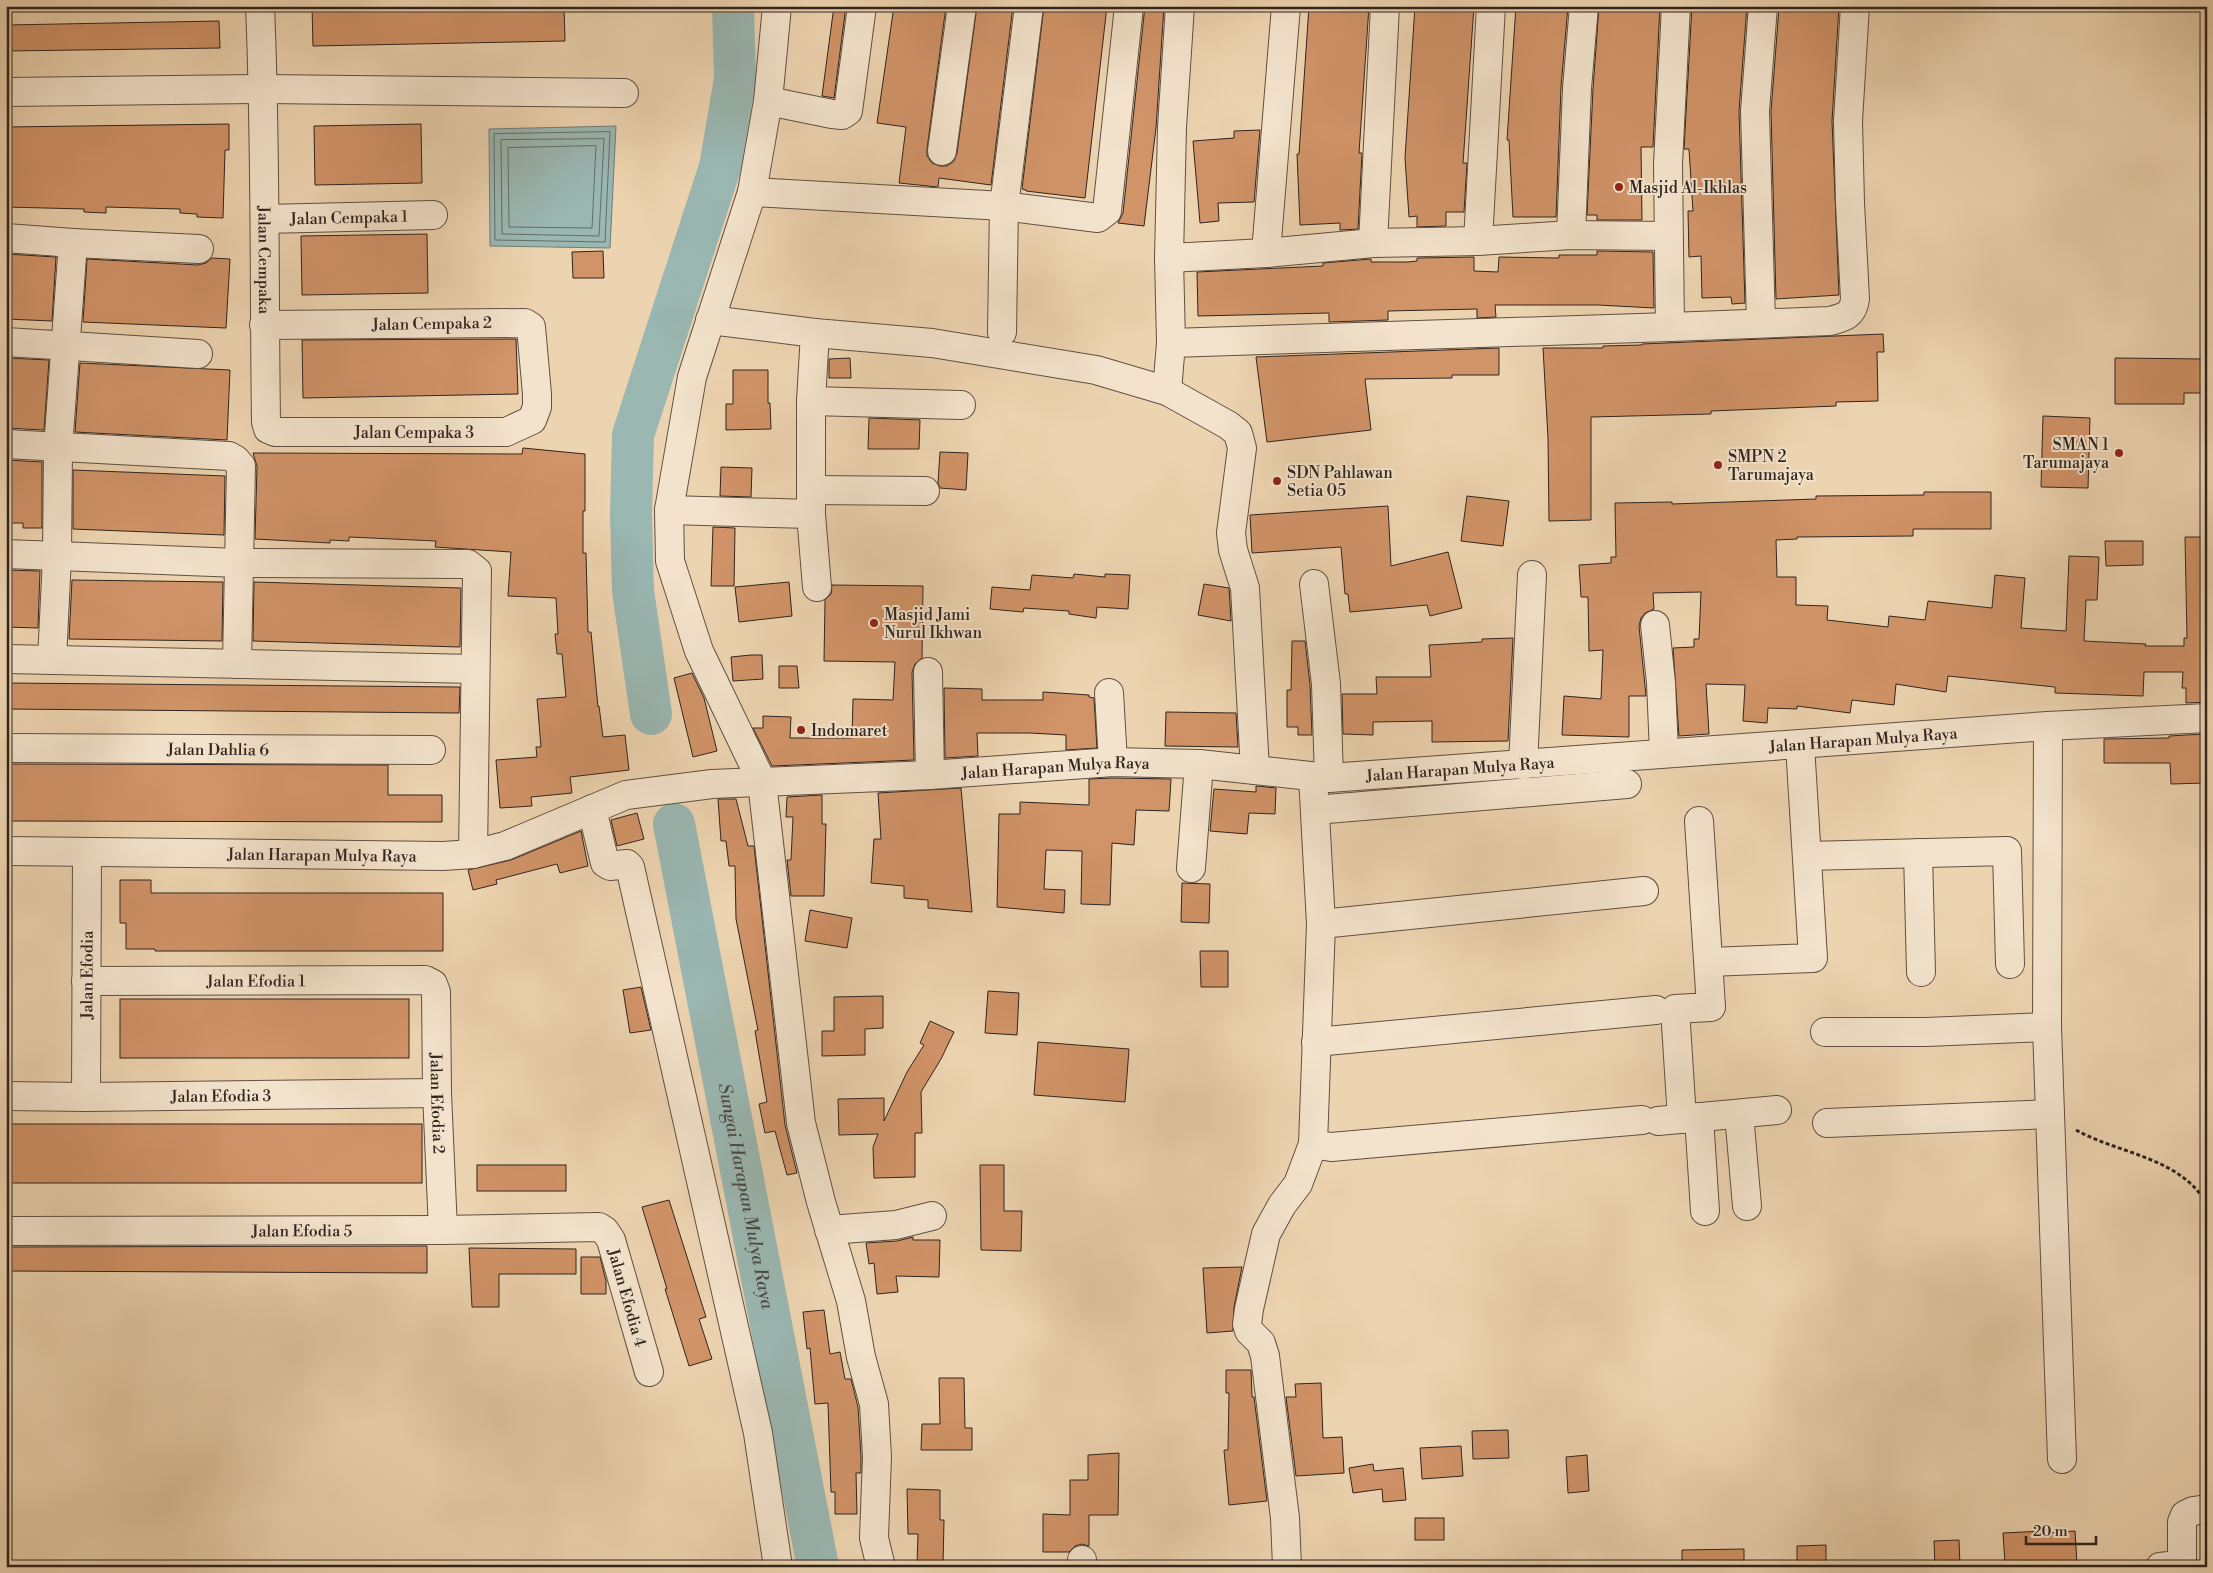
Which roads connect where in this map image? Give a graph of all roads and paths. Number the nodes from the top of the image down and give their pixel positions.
1 (260, 6) edge
2 (777, 6) edge
3 (862, 6) edge
4 (962, 6) edge
5 (1029, 6) edge
6 (1129, 6) edge
7 (1180, 6) edge
8 (1286, 6) edge
9 (1385, 6) edge
10 (1491, 6) edge
11 (1584, 6) edge
12 (1676, 6) edge
13 (1763, 6) edge
14 (1854, 6) edge
15 (264, 89) junction
16 (6, 92) edge
17 (624, 93) dead end
18 (768, 102) junction
19 (942, 151) dead end
20 (752, 192) junction
21 (1004, 206) junction
22 (433, 215) dead end
23 (265, 219) junction
24 (1571, 235) junction
25 (1668, 236) junction
26 (6, 238) edge
27 (1478, 241) junction
28 (1373, 243) junction
29 (73, 244) junction
30 (199, 248) dead end
31 (1266, 253) junction
32 (1170, 258) junction
33 (710, 320) junction
34 (1761, 323) junction
35 (264, 325) junction
36 (1670, 327) junction
37 (1002, 332) dead end
38 (815, 333) junction
39 (6, 342) edge
40 (1171, 343) junction
41 (65, 345) junction
42 (198, 354) dead end
43 (1167, 391) junction
44 (537, 394) joint
45 (811, 401) junction
46 (961, 405) dead end
47 (268, 429) joint
48 (6, 444) edge
49 (58, 448) junction
50 (925, 491) dead end
51 (812, 502) junction
52 (669, 510) junction
53 (6, 554) edge
54 (57, 557) junction
55 (240, 563) junction
56 (1532, 575) dead end
57 (1314, 584) dead end
58 (817, 588) dead end
59 (1655, 625) dead end
60 (6, 659) edge
61 (52, 660) junction
62 (237, 664) junction
63 (475, 669) junction
64 (928, 672) dead end
65 (1109, 693) dead end
66 (2207, 718) edge
67 (2048, 726) junction
68 (1800, 745) junction
69 (6, 748) edge
70 (431, 750) dead end
71 (1664, 752) junction
72 (1113, 762) junction
73 (1199, 764) junction
74 (1523, 765) junction
75 (1255, 770) junction
76 (930, 775) junction
77 (1321, 778) junction
78 (762, 782) junction
79 (1627, 784) dead end
80 (592, 809) junction
81 (1315, 810) junction
82 (1699, 821) dead end
83 (6, 851) edge
84 (87, 853) junction
85 (1918, 853) junction
86 (473, 854) junction
87 (1807, 856) junction
88 (1191, 868) dead end
89 (1644, 891) dead end
90 (1321, 924) junction
91 (1709, 962) junction
92 (2010, 964) dead end
93 (1922, 972) dead end
94 (425, 980) joint
95 (86, 982) junction
96 (1656, 1010) dead end
97 (2047, 1027) junction
98 (1825, 1032) dead end
99 (1316, 1042) junction
100 (437, 1093) junction
101 (6, 1096) edge
102 (86, 1097) junction
103 (1777, 1110) dead end
104 (1739, 1114) junction
105 (2050, 1114) junction
106 (1670, 1119) junction
107 (1827, 1123) dead end
108 (1313, 1144) junction
109 (2207, 1204) edge
110 (1747, 1206) dead end
111 (1705, 1211) dead end
112 (932, 1216) dead end
113 (599, 1227) joint
114 (442, 1230) junction
115 (829, 1230) junction
116 (6, 1231) edge
117 (649, 1372) dead end
118 (2062, 1459) dead end
119 (2207, 1510) edge
120 (778, 1567) edge
121 (881, 1567) edge
122 (1287, 1567) edge
123 (2160, 1567) edge

1 - 15 street, Jalan Cempaka
2 - 18 street
3 - 18 street
4 - 19 street
5 - 21 street
6 - 21 street
7 - 32 street
8 - 31 street
9 - 28 street
10 - 27 street
11 - 24 street
12 - 25 street
13 - 34 street
14 - 34 street
15 - 16 street
15 - 17 street
15 - 23 street, Jalan Cempaka
18 - 20 street
20 - 21 street
20 - 33 street
21 - 37 street
22 - 23 street, Jalan Cempaka 1
23 - 35 street, Jalan Cempaka
24 - 25 street
24 - 27 street
25 - 36 street
26 - 29 street
27 - 28 street
28 - 31 street
29 - 30 street
29 - 41 street
31 - 32 street
32 - 40 street
33 - 38 street
33 - 52 street
34 - 36 street
35 - 44 street, Jalan Cempaka 2
35 - 47 street, Jalan Cempaka
36 - 40 street
38 - 43 street
38 - 45 street
39 - 41 street
40 - 43 street
41 - 42 street
41 - 49 street
43 - 75 street
44 - 47 street, Jalan Cempaka 3
45 - 46 street
45 - 51 street
48 - 49 street
49 - 54 street
49 - 55 street
50 - 51 street
51 - 52 street
51 - 58 street
52 - 78 street
53 - 54 street
54 - 55 street
54 - 61 street
55 - 62 street
55 - 63 street
56 - 74 street
57 - 77 street
59 - 71 street
60 - 61 street
61 - 62 street
62 - 63 street
63 - 86 street
64 - 76 street
65 - 72 street
66 - 67 street, Jalan Harapan Mulya Raya
67 - 68 street, Jalan Harapan Mulya Raya
67 - 97 street
68 - 71 street, Jalan Harapan Mulya Raya
68 - 87 street
69 - 70 street, Jalan Dahlia 6
71 - 74 street, Jalan Harapan Mulya Raya
72 - 73 street, Jalan Harapan Mulya Raya
72 - 76 street, Jalan Harapan Mulya Raya
73 - 75 street, Jalan Harapan Mulya Raya
73 - 88 street
74 - 77 street, Jalan Harapan Mulya Raya
75 - 77 street, Jalan Harapan Mulya Raya
76 - 78 street, Jalan Harapan Mulya Raya
77 - 81 street
78 - 80 street, Jalan Harapan Mulya Raya
78 - 115 street
79 - 81 street
80 - 86 street, Jalan Harapan Mulya Raya
80 - 120 street
81 - 90 street
82 - 91 street
83 - 84 street, Jalan Harapan Mulya Raya
84 - 86 street, Jalan Harapan Mulya Raya
84 - 95 street, Jalan Efodia
85 - 87 street
85 - 92 street
85 - 93 street
87 - 91 street
89 - 90 street
90 - 99 street
91 - 106 street
94 - 95 street, Jalan Efodia 1
94 - 100 street, Jalan Efodia 2
95 - 102 street, Jalan Efodia
96 - 99 street
97 - 98 street
97 - 105 street
99 - 108 street
100 - 102 street, Jalan Efodia 3
100 - 114 street, Jalan Efodia 2
101 - 102 street, Jalan Efodia 3
103 - 104 street
104 - 106 street
104 - 110 street
105 - 107 street
105 - 109 path
105 - 118 street
106 - 108 street
106 - 111 street
108 - 122 street
112 - 115 street
113 - 114 street, Jalan Efodia 5
113 - 117 street, Jalan Efodia 4
114 - 116 street, Jalan Efodia 5
115 - 121 street
119 - 123 street

